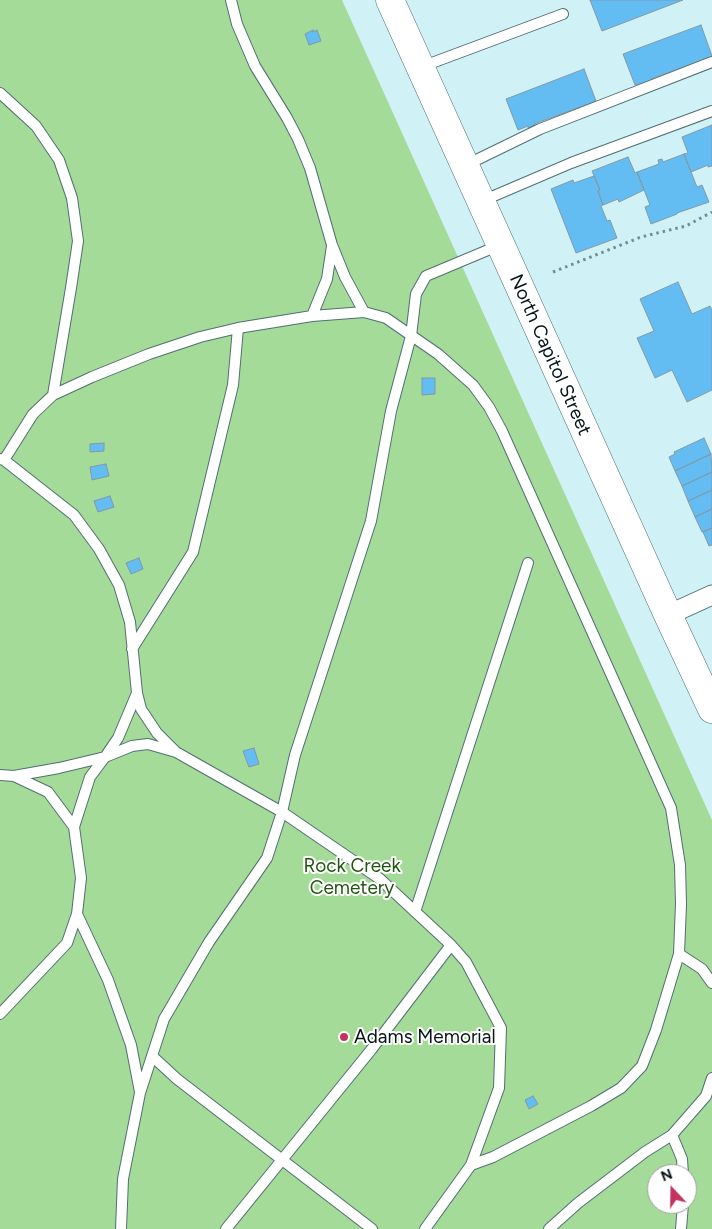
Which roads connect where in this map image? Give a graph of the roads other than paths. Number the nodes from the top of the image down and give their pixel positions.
1 (231, 0) edge
2 (390, 0) edge
3 (563, 14) dead end
4 (712, 62) edge
5 (420, 68) junction
6 (0, 93) edge
7 (712, 111) edge
8 (465, 166) junction
9 (481, 202) junction
10 (332, 245) junction
11 (500, 245) junction
12 (364, 312) junction
13 (312, 316) junction
14 (238, 328) junction
15 (411, 336) junction
16 (53, 395) junction
17 (2, 459) edge
18 (528, 563) dead end
19 (712, 595) edge
20 (668, 615) junction
21 (132, 649) junction
22 (137, 693) junction
23 (712, 709) edge
24 (176, 752) junction
25 (105, 757) junction
26 (0, 776) edge
27 (14, 776) junction
28 (282, 812) junction
29 (74, 827) junction
30 (415, 912) junction
31 (77, 914) junction
32 (451, 945) junction
33 (678, 954) junction
34 (712, 983) edge
35 (0, 1014) edge
36 (152, 1056) junction
37 (712, 1078) edge
38 (140, 1093) junction
39 (672, 1135) junction
40 (282, 1160) junction
41 (682, 1164) edge
42 (471, 1165) junction
43 (681, 1214) edge
44 (121, 1229) edge
45 (226, 1229) edge
46 (372, 1229) edge
47 (425, 1229) edge
48 (549, 1229) edge
49 (680, 1229) edge

1 - 10 lane
2 - 5 main road, North Capitol Street
3 - 5 lane
4 - 8 lane
5 - 8 main road, North Capitol Street
6 - 16 lane
7 - 9 lane
8 - 9 main road, North Capitol Street
9 - 11 main road, North Capitol Street
10 - 12 lane
10 - 13 lane
11 - 15 lane
11 - 20 main road, North Capitol Street
12 - 13 lane
12 - 15 lane
13 - 14 lane
14 - 16 lane
14 - 21 lane
15 - 28 lane
15 - 33 lane
16 - 17 lane
17 - 21 lane
18 - 30 lane
19 - 20 street
20 - 23 main road, North Capitol Street
21 - 22 lane
22 - 24 lane
22 - 25 lane
24 - 25 lane
24 - 28 lane
25 - 27 lane
25 - 29 lane
26 - 27 lane
27 - 29 lane
28 - 30 lane
28 - 36 lane
29 - 31 lane
30 - 32 lane
31 - 35 lane
31 - 38 lane
32 - 40 lane
32 - 42 lane
33 - 34 lane
33 - 42 lane
36 - 38 lane
36 - 40 lane
37 - 39 lane
38 - 44 lane
39 - 41 lane
39 - 48 lane
40 - 45 lane
40 - 46 lane
42 - 47 lane
43 - 49 lane

